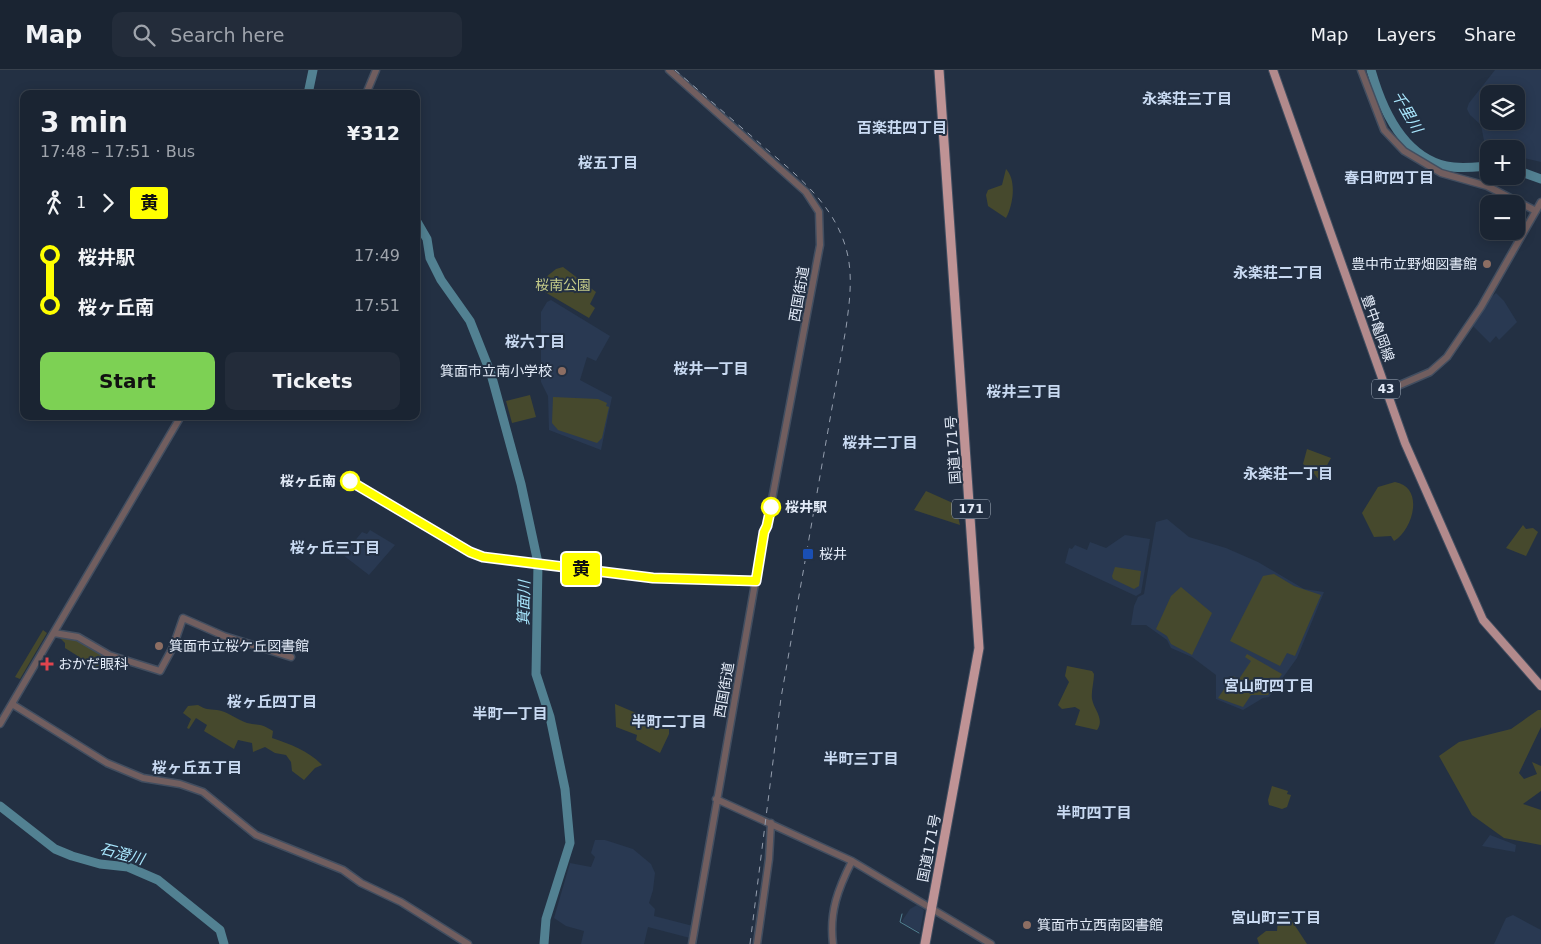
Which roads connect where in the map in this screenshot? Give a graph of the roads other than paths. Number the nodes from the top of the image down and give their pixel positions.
1 (376, 70) edge
2 (669, 70) edge
3 (939, 70) edge
4 (1273, 70) edge
5 (1362, 70) edge
6 (368, 90) edge
7 (1541, 202) edge
8 (1536, 211) junction
9 (1386, 391) junction
10 (179, 420) edge
11 (54, 633) junction
12 (291, 657) dead end
13 (1541, 686) edge
14 (12, 704) junction
15 (0, 724) edge
16 (716, 799) junction
17 (771, 823) junction
18 (852, 861) junction
19 (932, 907) junction
20 (468, 944) edge
21 (692, 944) edge
22 (758, 944) edge
23 (833, 944) edge
24 (926, 944) edge
25 (991, 944) edge

1 - 6 street
2 - 16 street, 西国街道
3 - 19 highway, 国道171号 / 171
4 - 9 main road, 豊中亀岡線 / 43
5 - 8 street
7 - 8 street
8 - 9 street
9 - 13 main road, 豊中亀岡線 / 43
10 - 11 street
11 - 12 street
11 - 14 street
14 - 15 street
14 - 20 street
16 - 17 street
16 - 21 street, 西国街道
17 - 18 street
17 - 22 street
18 - 19 street
18 - 23 street
19 - 24 highway, 国道171号 / 171
19 - 25 street

